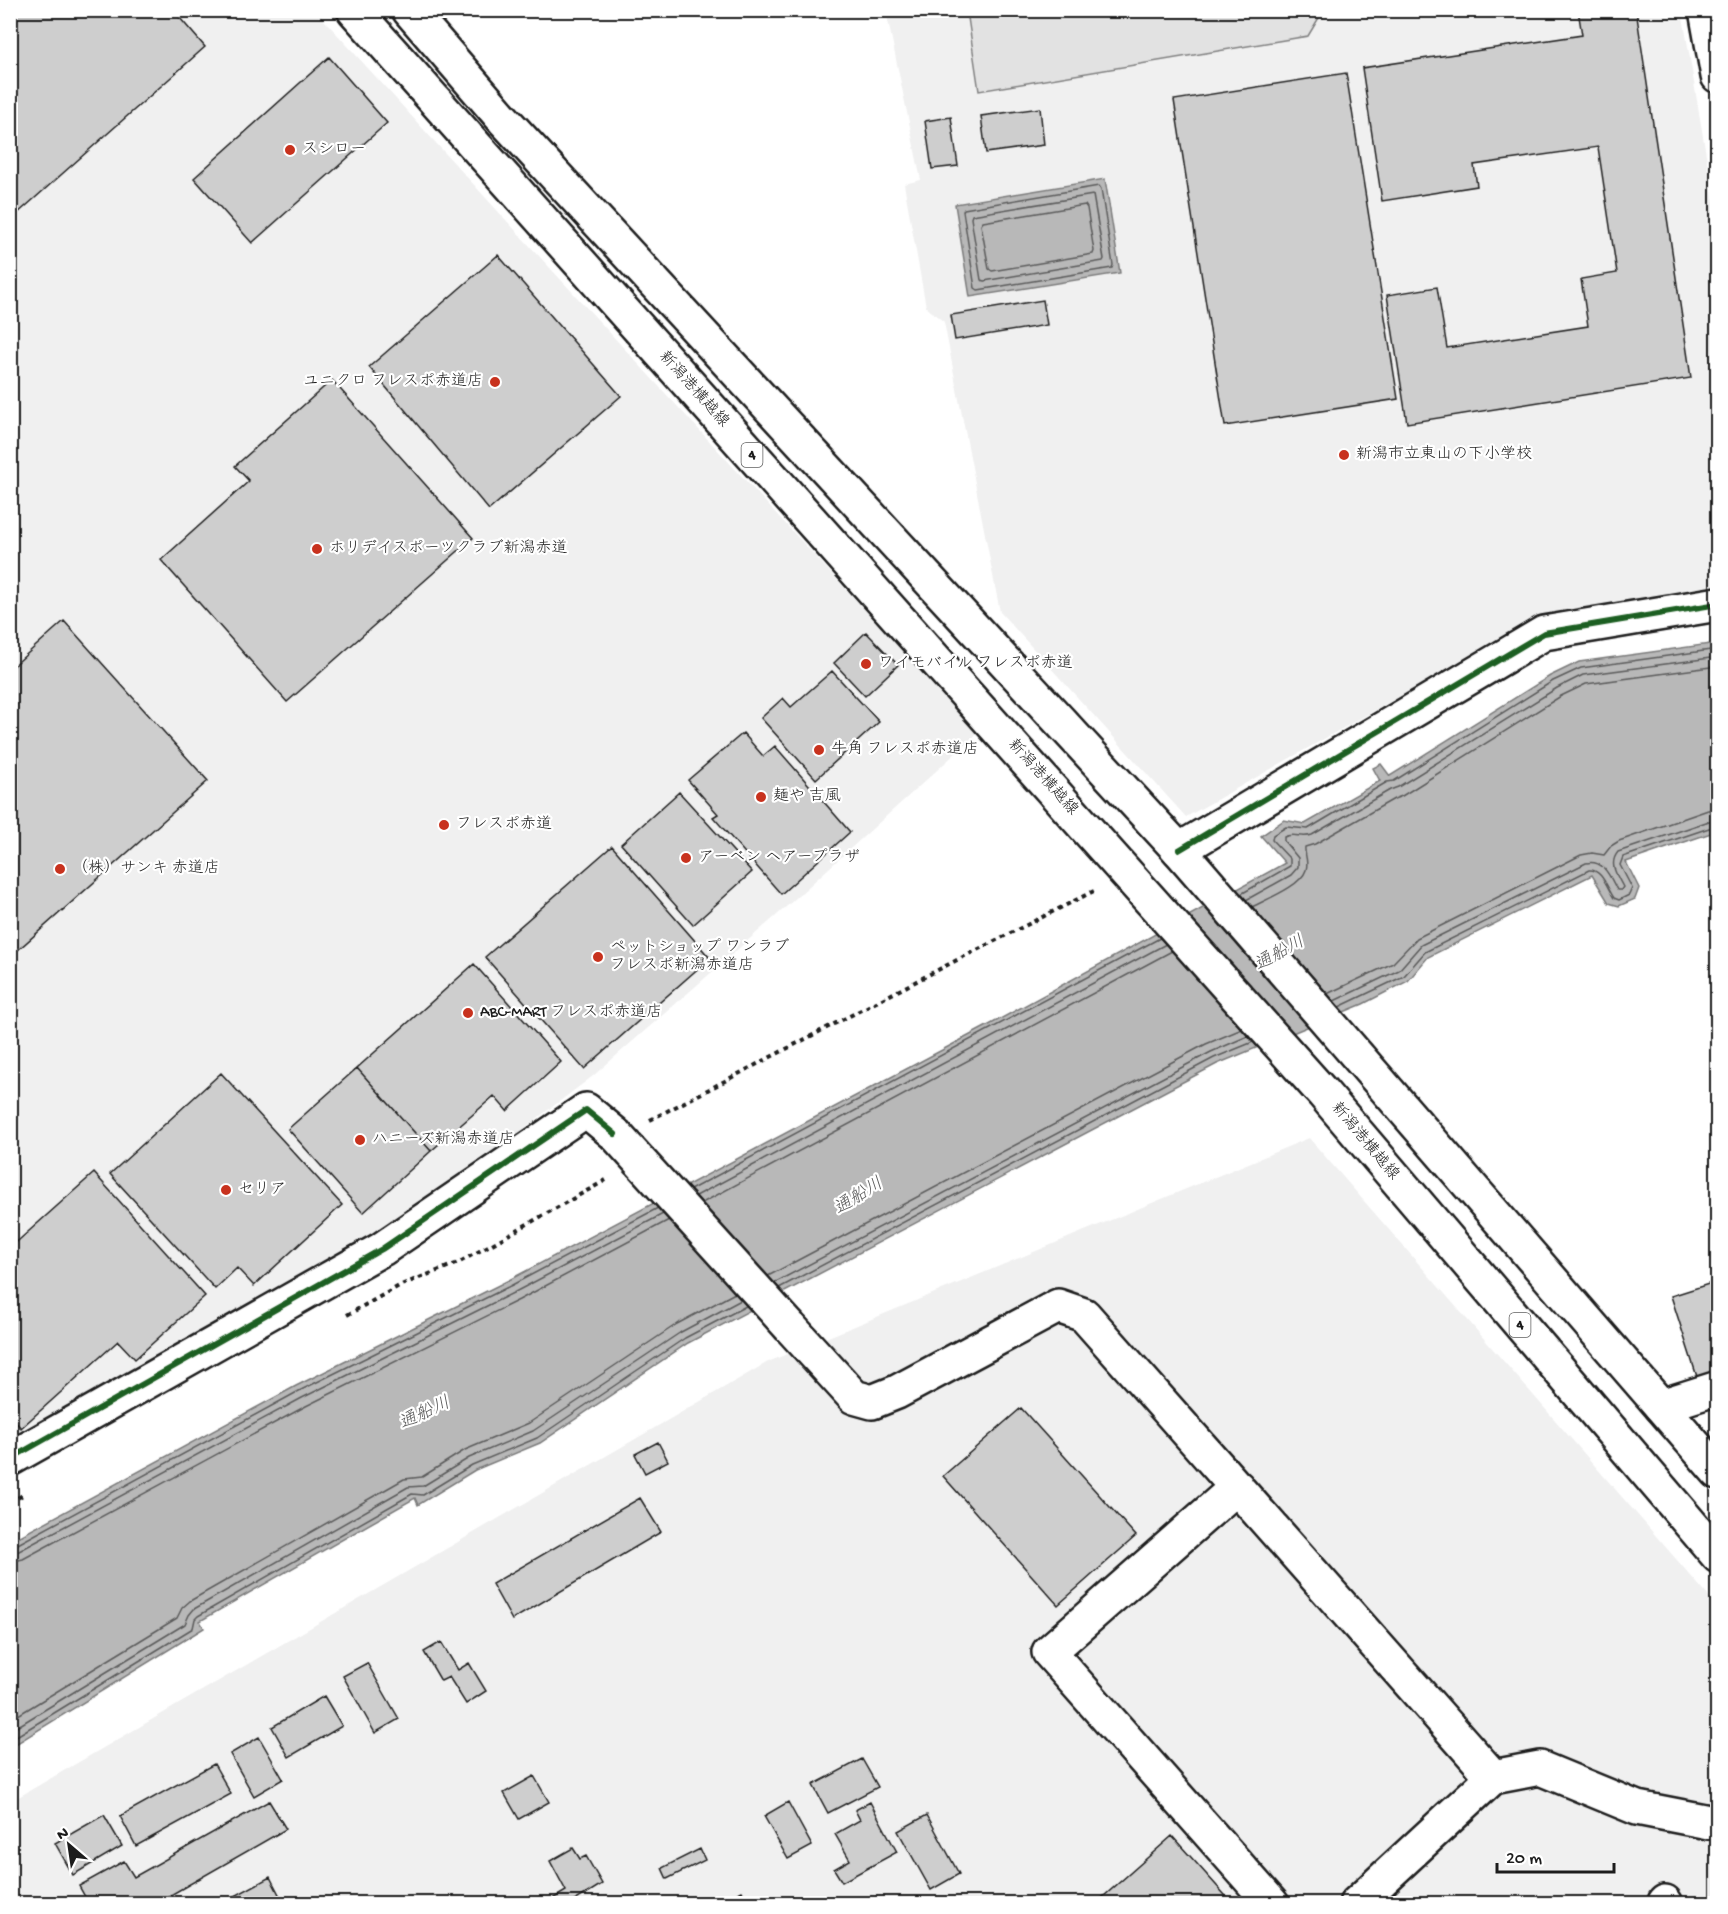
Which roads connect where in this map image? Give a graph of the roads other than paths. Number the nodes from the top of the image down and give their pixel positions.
1 (354, 10) edge
2 (409, 10) edge
3 (1706, 10) edge
4 (1718, 76) edge
5 (1718, 604) edge
6 (1187, 860) junction
7 (1718, 1388) edge
8 (1660, 1407) junction
9 (10, 1458) edge
10 (1718, 1473) edge
11 (1237, 1487) junction
12 (1718, 1557) edge
13 (1493, 1777) junction
14 (1718, 1822) edge
15 (1272, 1904) edge
16 (1356, 1904) edge

1 - 12 main road, 新潟港横越線 / 4
2 - 6 main road
3 - 4 main road
5 - 6 main road
6 - 8 main road
7 - 8 main road
8 - 10 main road
9 - 11 main road, bridge
11 - 13 main road
11 - 15 main road
13 - 14 main road
13 - 16 main road

